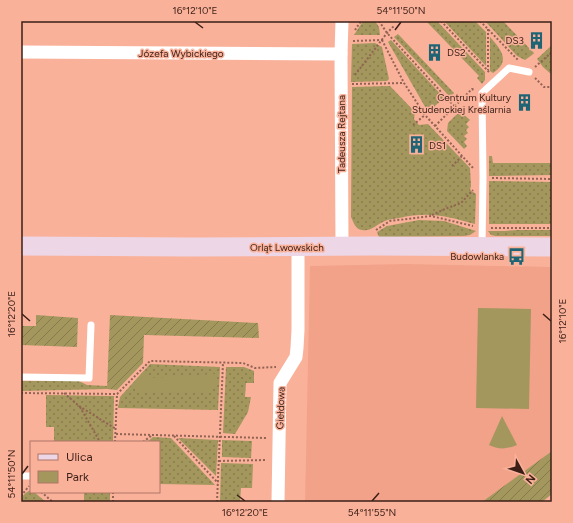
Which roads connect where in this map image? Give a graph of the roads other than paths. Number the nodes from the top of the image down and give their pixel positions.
1 (342, 21) edge
2 (21, 52) edge
3 (341, 54) junction
4 (529, 72) road end
5 (482, 237) junction
6 (21, 246) edge
7 (342, 246) junction
8 (298, 247) junction
9 (552, 247) edge
10 (91, 325) dead end
11 (21, 377) edge
12 (278, 502) edge

1 - 3 street, Tadeusza Rejtana
2 - 3 street, Józefa Wybickiego
3 - 7 street, Tadeusza Rejtana
4 - 5 lane
5 - 7 main road, Orląt Lwowskich
5 - 9 main road, Orląt Lwowskich
6 - 8 main road, Orląt Lwowskich
7 - 8 main road, Orląt Lwowskich
8 - 12 street, Giełdowa
10 - 11 lane

